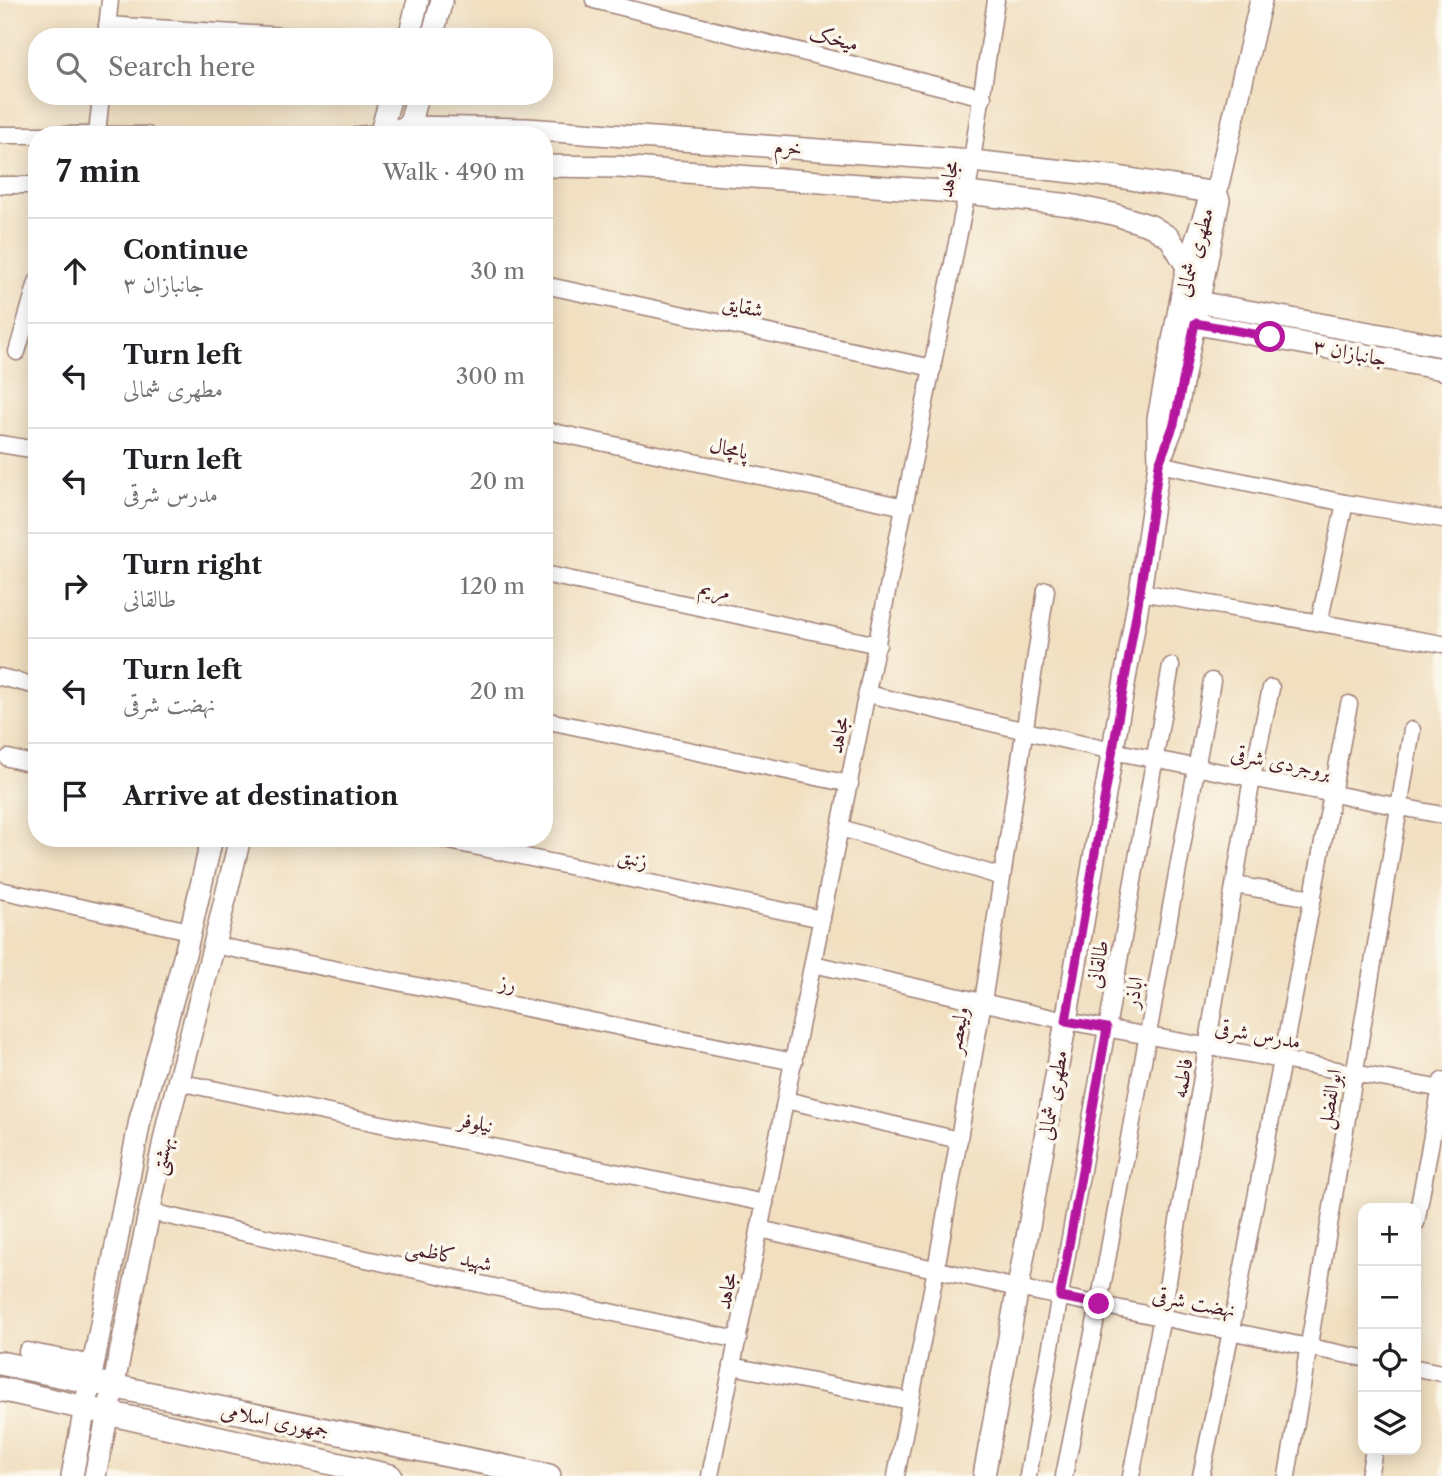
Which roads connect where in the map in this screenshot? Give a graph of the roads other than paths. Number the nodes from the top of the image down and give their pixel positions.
1 (110, 0) edge
2 (418, 0) edge
3 (442, 0) edge
4 (594, 0) edge
5 (996, 0) edge
6 (1261, 0) edge
7 (107, 28) edge
8 (411, 28) edge
9 (434, 28) edge
10 (983, 97) junction
11 (99, 105) edge
12 (388, 105) edge
13 (415, 105) edge
14 (98, 126) edge
15 (382, 126) edge
16 (409, 126) edge
17 (553, 130) edge
18 (0, 135) edge
19 (28, 135) edge
20 (974, 161) junction
21 (553, 166) edge
22 (0, 185) edge
23 (28, 186) edge
24 (967, 193) junction
25 (1216, 193) junction
26 (1187, 267) junction
27 (553, 287) edge
28 (1188, 311) junction
29 (28, 314) edge
30 (1272, 326) junction
31 (1442, 346) edge
32 (17, 352) dead end
33 (933, 368) junction
34 (1442, 369) edge
35 (553, 432) edge
36 (0, 444) edge
37 (28, 449) edge
38 (1159, 464) junction
39 (1345, 503) junction
40 (905, 507) junction
41 (1442, 519) edge
42 (553, 577) edge
43 (1046, 590) dead end
44 (1140, 592) junction
45 (1319, 623) junction
46 (1442, 644) edge
47 (878, 645) junction
48 (1171, 666) dead end
49 (0, 677) edge
50 (1212, 681) dead end
51 (28, 684) edge
52 (1271, 688) dead end
53 (868, 694) junction
54 (1349, 704) dead end
55 (553, 722) edge
56 (1412, 730) dead end
57 (1024, 732) junction
58 (1112, 751) junction
59 (8, 758) dead end
60 (1155, 760) junction
61 (28, 763) edge
62 (1195, 767) junction
63 (1252, 778) junction
64 (850, 784) junction
65 (1333, 793) junction
66 (1399, 806) junction
67 (1442, 815) edge
68 (841, 828) junction
69 (210, 847) edge
70 (238, 847) edge
71 (478, 847) edge
72 (1002, 877) junction
73 (1235, 885) junction
74 (0, 890) edge
75 (1313, 898) junction
76 (822, 919) junction
77 (190, 932) junction
78 (214, 945) junction
79 (813, 964) junction
80 (983, 1002) junction
81 (1066, 1021) junction
82 (1107, 1028) junction
83 (1147, 1035) junction
84 (1209, 1046) junction
85 (1282, 1060) junction
86 (794, 1062) junction
87 (1354, 1073) junction
88 (178, 1082) junction
89 (1441, 1086) edge
90 (786, 1100) junction
91 (959, 1140) junction
92 (765, 1203) junction
93 (1420, 1203) edge
94 (150, 1212) junction
95 (760, 1229) junction
96 (936, 1269) junction
97 (1017, 1288) junction
98 (107, 1296) junction
99 (1060, 1297) junction
100 (131, 1303) junction
101 (1099, 1304) junction
102 (1162, 1317) junction
103 (1231, 1331) junction
104 (738, 1340) junction
105 (1309, 1346) junction
106 (27, 1351) dead end
107 (1358, 1356) edge
108 (4, 1364) edge
109 (733, 1366) junction
110 (1421, 1369) edge
111 (1442, 1373) edge
112 (99, 1378) junction
113 (0, 1388) edge
114 (176, 1400) junction
115 (910, 1401) junction
116 (96, 1410) junction
117 (167, 1426) junction
118 (1373, 1455) edge
119 (72, 1476) edge
120 (95, 1476) edge
121 (390, 1476) edge
122 (550, 1476) edge
123 (710, 1476) edge
124 (896, 1476) edge
125 (984, 1476) edge
126 (1028, 1476) edge
127 (1064, 1476) edge
128 (1131, 1476) edge
129 (1201, 1476) edge
130 (1287, 1476) edge
131 (1369, 1476) edge

1 - 7 street
2 - 8 street
3 - 9 street
4 - 10 street, میخک
5 - 10 street, مجاهد
6 - 25 street
10 - 20 street, مجاهد
11 - 14 street
12 - 15 street
13 - 16 street
17 - 20 street, خرم
18 - 19 street
20 - 24 street, مجاهد
20 - 25 street, خرم
21 - 24 street, خرم
22 - 23 street
24 - 26 street, خرم
24 - 33 street, مجاهد
25 - 26 street, مطهری شمالی
25 - 28 street, مطهری شمالی
26 - 28 street, مطهری شمالی
27 - 33 street, شقایق
28 - 30 street, جانبازان ۳
28 - 38 street, مطهری شمالی
29 - 32 street
30 - 31 street, جانبازان ۳
30 - 34 street, جانبازان ۳
33 - 40 street, مجاهد
35 - 40 street, پامچال
36 - 37 street
38 - 39 street
38 - 44 street, مطهری شمالی
39 - 41 street
39 - 45 street
40 - 47 street, مجاهد
42 - 47 street, مریم
43 - 57 street, ولیعصر
44 - 45 street
44 - 58 street, مطهری شمالی
45 - 46 street
47 - 53 street, مجاهد
48 - 60 street, طالقانی
49 - 51 street
50 - 62 street, اباذر
52 - 63 street, فاطمه
53 - 57 street, بروجردی شرقی
53 - 64 street, مجاهد
54 - 65 street
55 - 64 street
56 - 66 street, ابوالفضل
57 - 58 street, بروجردی شرقی
57 - 72 street, ولیعصر
58 - 60 street, بروجردی شرقی
58 - 81 street, مطهری شمالی
59 - 61 street
60 - 62 street, بروجردی شرقی
60 - 82 street, طالقانی
62 - 63 street, بروجردی شرقی
62 - 83 street, اباذر
63 - 65 street, بروجردی شرقی
63 - 73 street, فاطمه
64 - 68 street, مجاهد
65 - 66 street, بروجردی شرقی
65 - 75 street
66 - 67 street, بروجردی شرقی
66 - 87 street, ابوالفضل
68 - 72 street
68 - 76 street, مجاهد
69 - 77 street, بهشتی
70 - 78 street, بهشتی
71 - 76 street, زنبق
72 - 80 street, ولیعصر
73 - 75 street
73 - 84 street, فاطمه
74 - 77 street
75 - 85 street
76 - 79 street, مجاهد
77 - 98 street, بهشتی
78 - 86 street, رز
78 - 88 street, بهشتی
79 - 80 street, مدرس شرقی
79 - 86 street, مجاهد
80 - 81 street, مدرس شرقی
80 - 91 street, ولیعصر
81 - 82 street, مدرس شرقی
81 - 97 street, مطهری شمالی
82 - 83 street, مدرس شرقی
82 - 99 street, طالقانی
83 - 84 street, مدرس شرقی
83 - 101 street, اباذر
84 - 85 street, مدرس شرقی
84 - 102 street, فاطمه
85 - 87 street, مدرس شرقی
85 - 103 street
86 - 90 street, مجاهد
87 - 89 street, مدرس شرقی
87 - 105 street, ابوالفضل
88 - 92 street, نیلوفر
88 - 94 street, بهشتی
89 - 93 street
90 - 91 street
90 - 92 street, مجاهد
91 - 96 street, ولیعصر
92 - 95 street, مجاهد
94 - 100 street, بهشتی
94 - 104 street, شهید کاظمی
95 - 96 street, نهضت شرقی
95 - 104 street, مجاهد
96 - 97 street, نهضت شرقی
96 - 115 street, ولیعصر
97 - 99 street, نهضت شرقی
97 - 125 street, مطهری شمالی
98 - 100 street
98 - 112 street, بهشتی
99 - 101 street, نهضت شرقی
99 - 126 street, طالقانی
100 - 112 street, بهشتی
101 - 102 street, نهضت شرقی
101 - 127 street, اباذر
102 - 103 street, نهضت شرقی
102 - 128 street, فاطمه
103 - 105 street, نهضت شرقی
103 - 129 street
104 - 109 street, مجاهد
105 - 107 street, نهضت شرقی
105 - 130 street, ابوالفضل
106 - 112 street
108 - 112 main road, جمهوری اسلامی
108 - 113 main road
109 - 115 street
109 - 123 street, مجاهد
110 - 111 street
112 - 114 main road, جمهوری اسلامی
112 - 116 street, بهشتی
113 - 116 main road, جمهوری اسلامی
114 - 117 main road
114 - 122 main road, جمهوری اسلامی
115 - 124 street, ولیعصر
116 - 117 main road, جمهوری اسلامی
116 - 119 street, بهشتی
116 - 120 street, بهشتی
117 - 121 main road, جمهوری اسلامی
118 - 131 street

